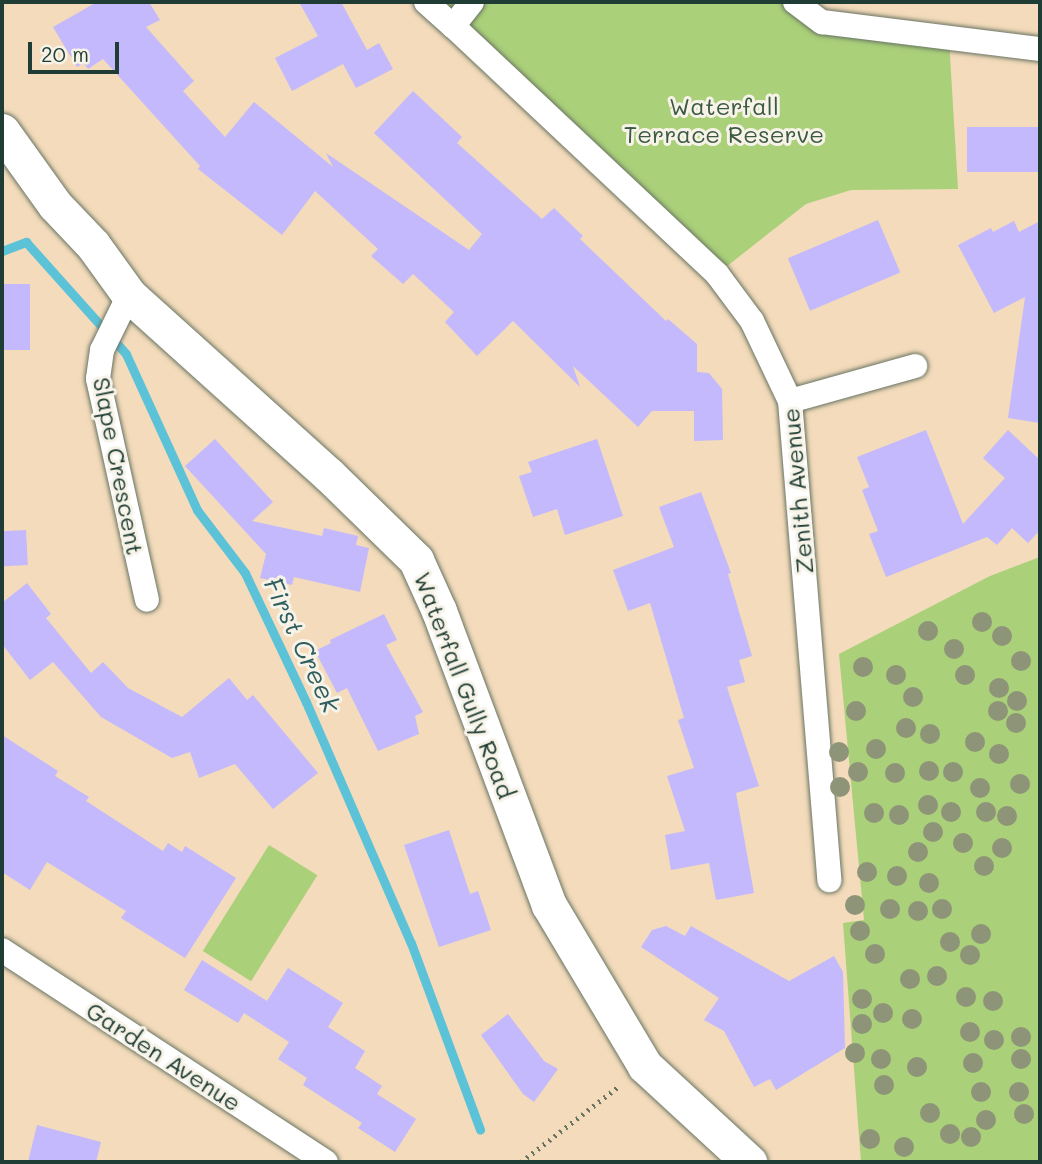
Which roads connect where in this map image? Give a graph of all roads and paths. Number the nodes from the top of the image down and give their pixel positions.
1 (426, 2) edge
2 (472, 2) edge
3 (795, 2) edge
4 (453, 26) junction
5 (1040, 34) edge
6 (948, 39) junction
7 (1040, 49) edge
8 (2, 131) edge
9 (122, 308) junction
10 (915, 366) dead end
11 (790, 401) junction
12 (147, 600) dead end
13 (829, 880) dead end
14 (2, 950) edge
15 (645, 1066) junction
16 (523, 1161) edge
17 (326, 1162) edge
18 (749, 1162) edge

1 - 4 street, Zenith Avenue
2 - 4 street
3 - 6 street
4 - 11 street, Zenith Avenue
5 - 6 street
6 - 7 street
8 - 9 street, Waterfall Gully Road
9 - 12 street, Slape Crescent
9 - 15 street, Waterfall Gully Road
10 - 11 street
11 - 13 street, Zenith Avenue
14 - 17 street, Garden Avenue
15 - 16 path
15 - 18 street, Waterfall Gully Road

